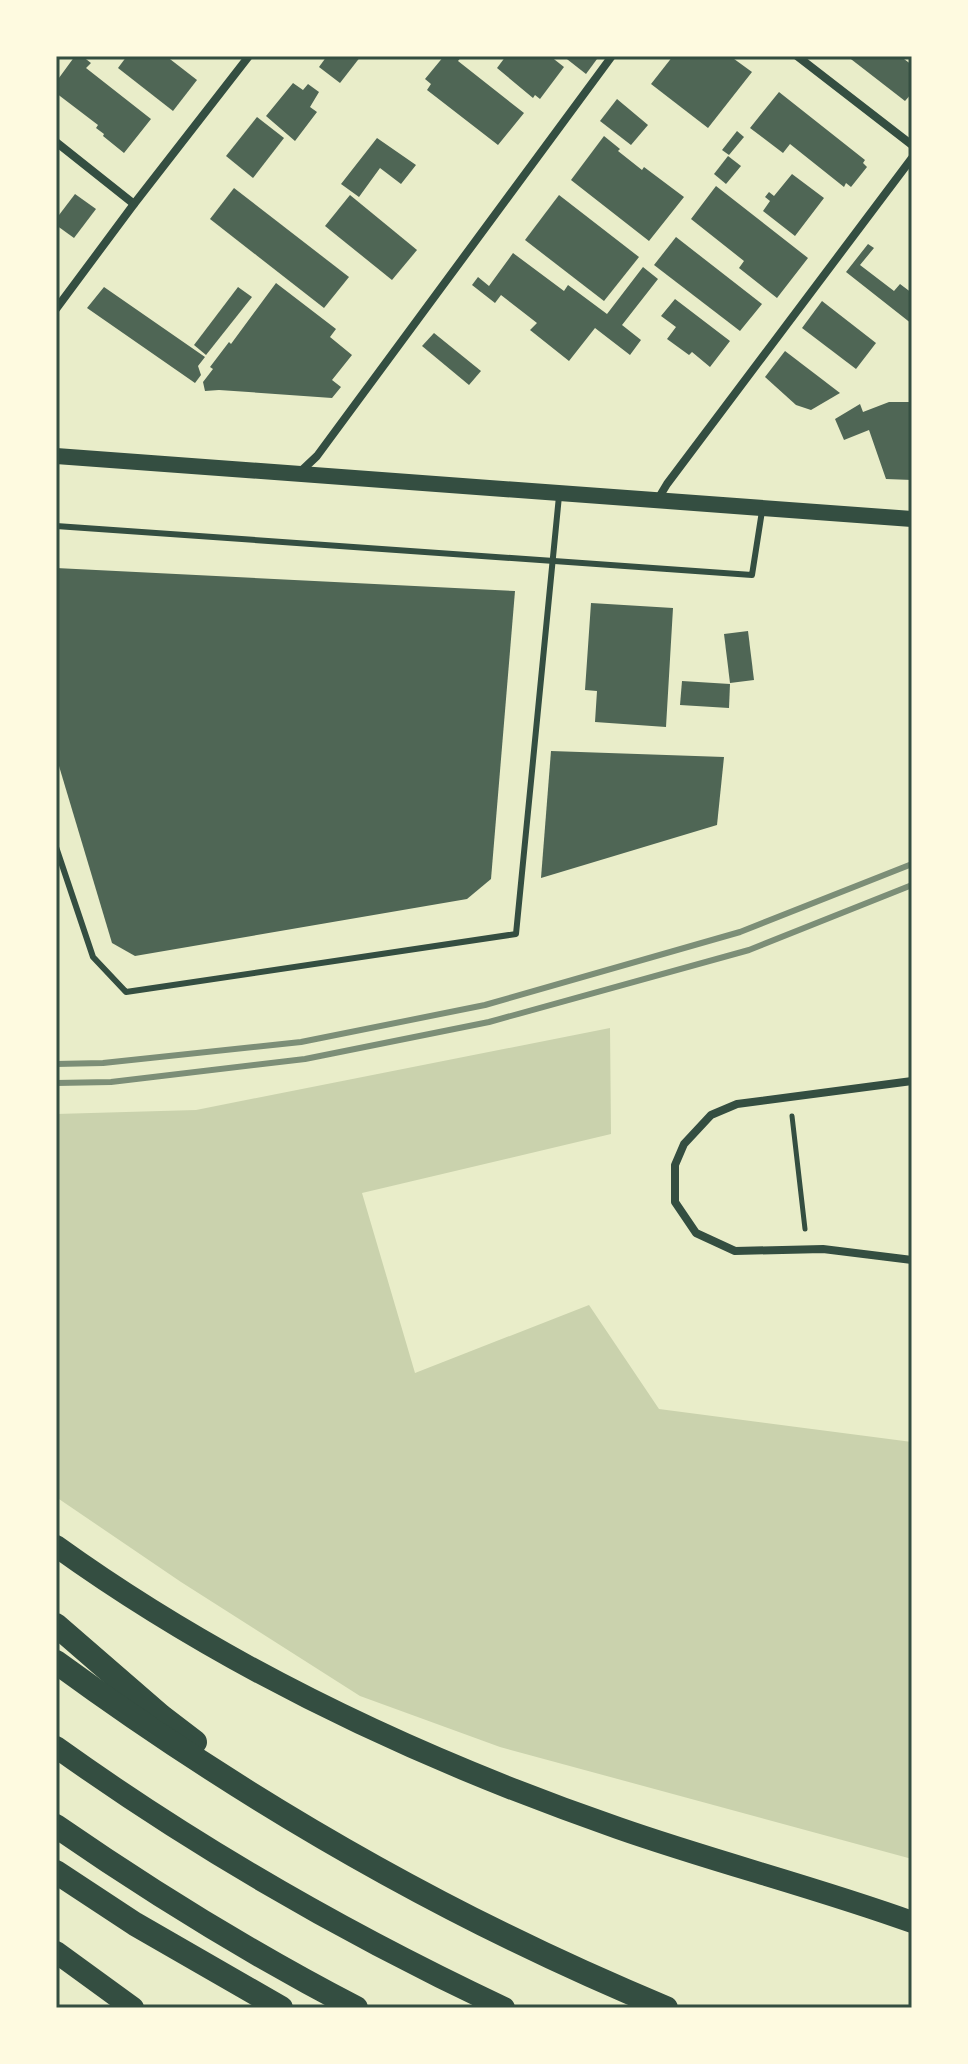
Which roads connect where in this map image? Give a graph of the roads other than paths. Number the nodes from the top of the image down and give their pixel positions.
1 (249, 56) edge
2 (612, 56) edge
3 (797, 56) edge
4 (56, 142) edge
5 (912, 145) edge
6 (912, 158) edge
7 (134, 204) junction
8 (56, 309) edge
9 (56, 456) edge
10 (299, 473) junction
11 (560, 492) junction
12 (658, 500) junction
13 (762, 507) junction
14 (912, 519) edge
15 (56, 526) edge
16 (553, 561) junction
17 (56, 847) edge
18 (912, 1081) edge
19 (912, 1260) edge
20 (56, 1546) edge
21 (56, 1625) edge
22 (56, 1662) edge
23 (56, 1747) edge
24 (56, 1826) edge
25 (325, 1839) junction
26 (56, 1872) edge
27 (912, 1922) edge
28 (56, 1952) edge
29 (133, 2008) edge
30 (281, 2008) edge
31 (356, 2008) edge
32 (504, 2008) edge
33 (666, 2008) edge

1 - 7 street
2 - 10 street
3 - 5 street
4 - 7 street
6 - 12 street
7 - 8 street
9 - 10 main road
10 - 11 main road
11 - 12 main road
11 - 16 lane
12 - 13 main road
13 - 14 main road
13 - 16 lane
15 - 16 lane
16 - 17 lane
18 - 19 street
20 - 27 highway
21 - 25 highway
22 - 25 highway
23 - 32 highway
24 - 31 highway
25 - 33 highway
26 - 30 highway
28 - 29 highway

